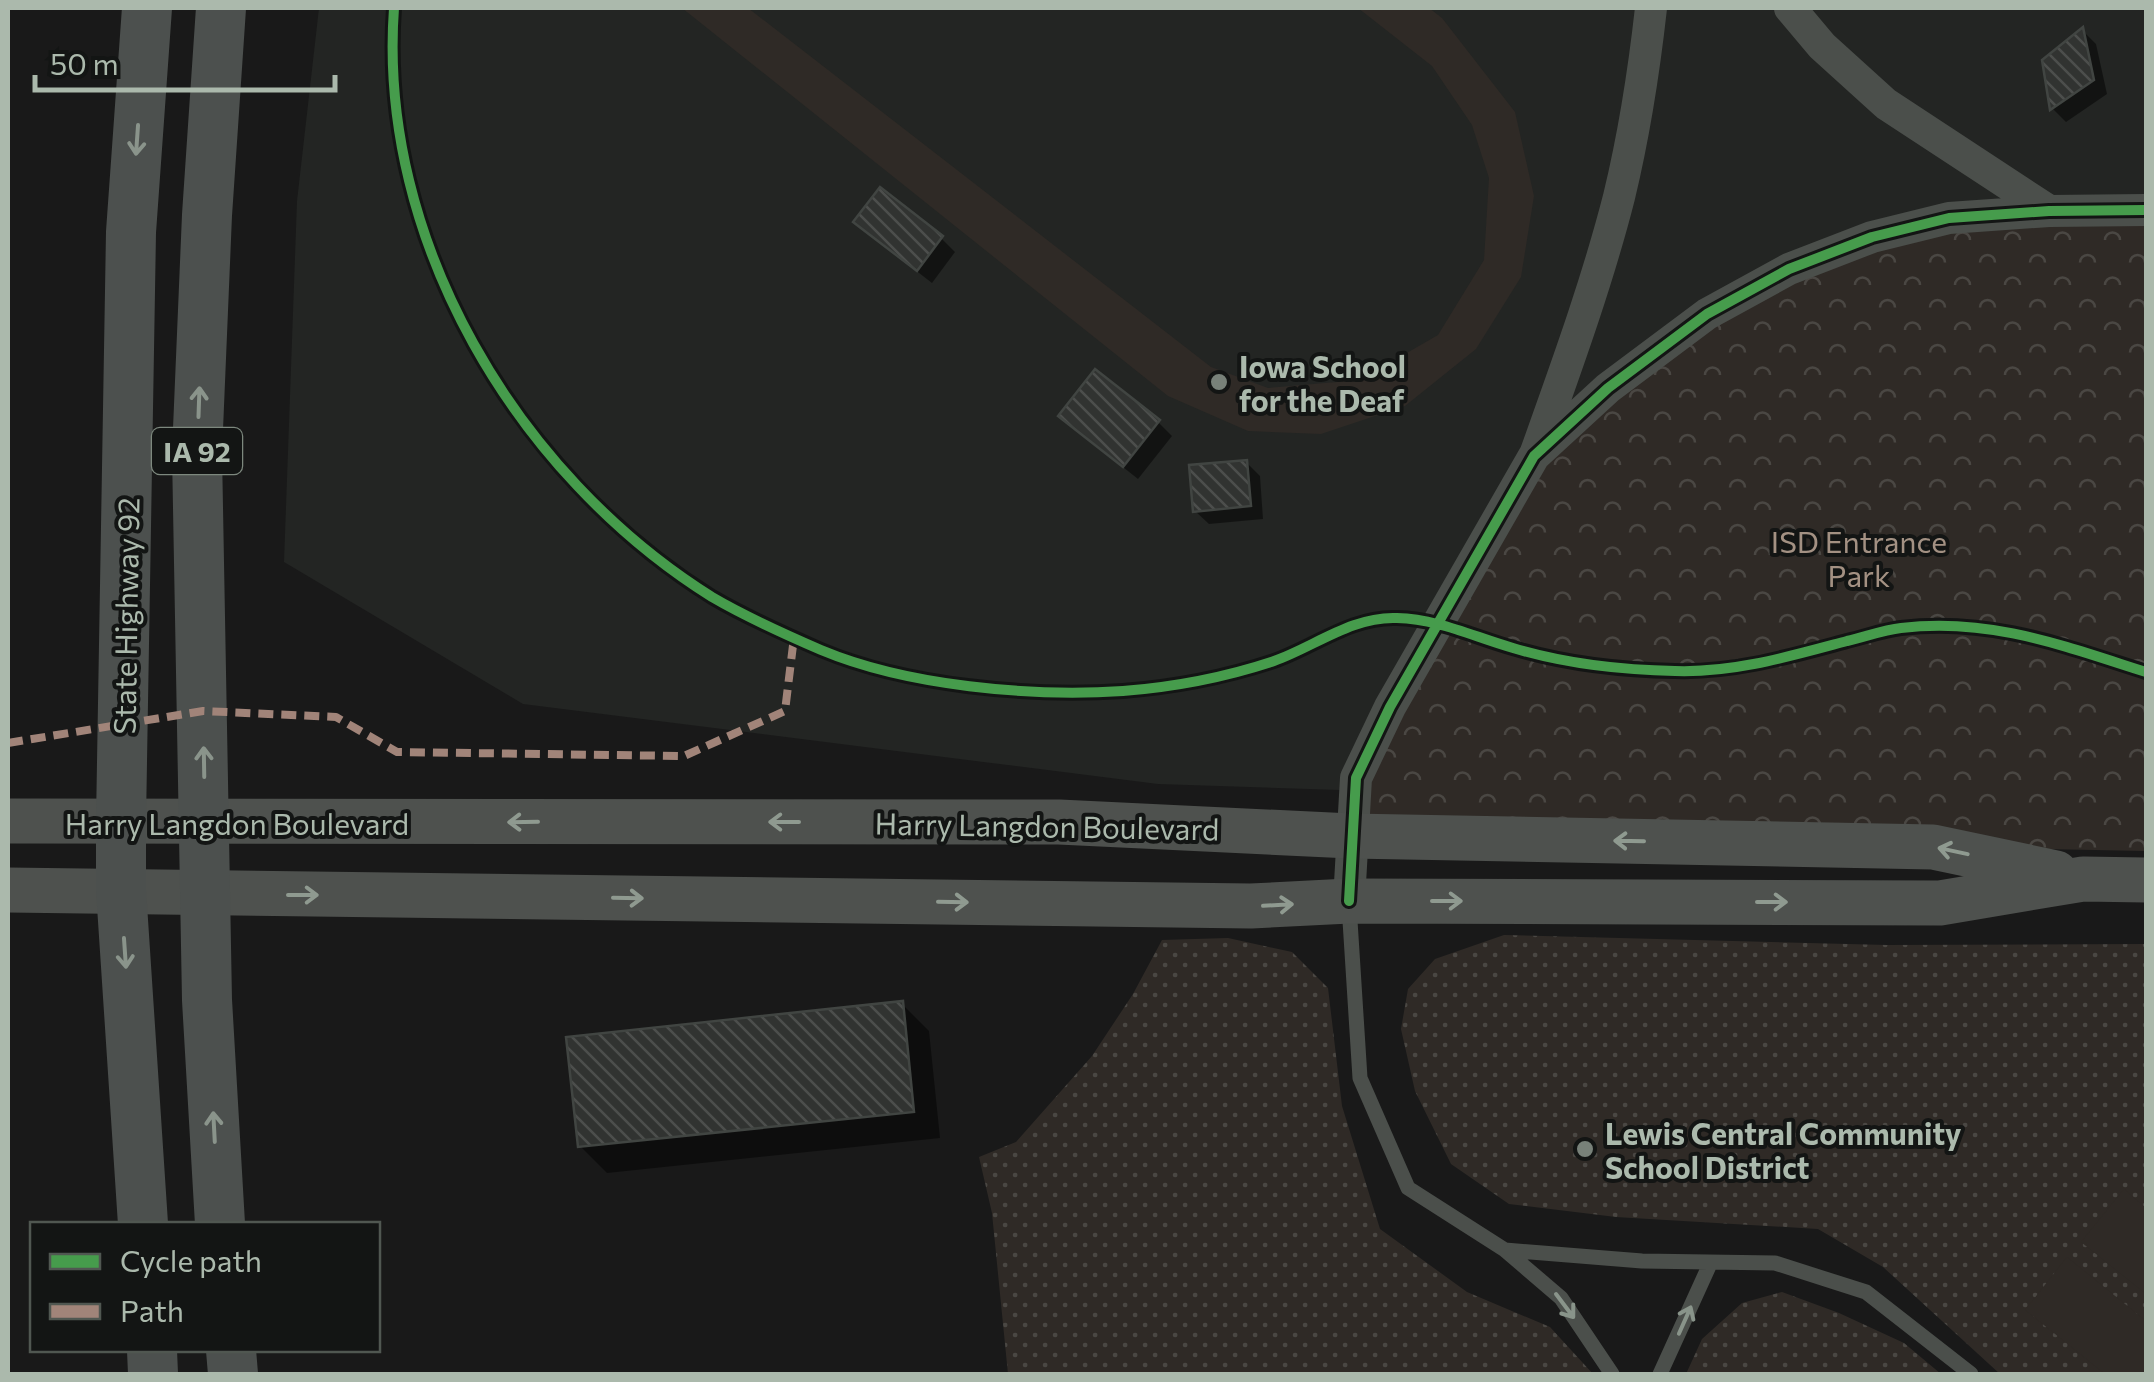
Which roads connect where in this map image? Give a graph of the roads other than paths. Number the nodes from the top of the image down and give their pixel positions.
1 (147, 8) edge
2 (220, 8) edge
3 (1652, 8) edge
4 (1790, 8) edge
5 (2146, 210) edge
6 (2048, 212) junction
7 (1534, 456) junction
8 (120, 820) junction
9 (8, 821) edge
10 (206, 821) junction
11 (1351, 836) junction
12 (2083, 879) junction
13 (2146, 880) edge
14 (8, 890) edge
15 (121, 890) junction
16 (205, 894) junction
17 (1349, 901) junction
18 (144, 1222) edge
19 (220, 1222) edge
20 (1505, 1250) junction
21 (1710, 1264) junction
22 (1612, 1374) edge
23 (1660, 1374) edge
24 (1971, 1374) edge

1 -> 8 main road, State Highway 92 / IA 92
10 -> 2 main road, IA 92
3 - 7 street
4 - 6 street
5 - 6 street
6 - 7 street
7 - 11 street
8 - 9 main road, Harry Langdon Boulevard
8 - 10 main road, Harry Langdon Boulevard
8 - 15 main road, State Highway 92 / IA 92
11 -> 10 main road, Harry Langdon Boulevard
10 - 16 main road, IA 92
12 -> 11 main road, Harry Langdon Boulevard
11 - 17 street
12 - 13 main road, Harry Langdon Boulevard
17 -> 12 main road, Harry Langdon Boulevard
14 - 15 main road, Harry Langdon Boulevard
15 - 16 main road, Harry Langdon Boulevard
15 -> 18 main road, State Highway 92 / IA 92
16 -> 17 main road, Harry Langdon Boulevard
19 -> 16 main road, IA 92
17 - 20 lane
20 - 21 lane
20 -> 22 lane
23 -> 21 lane
21 - 24 lane

